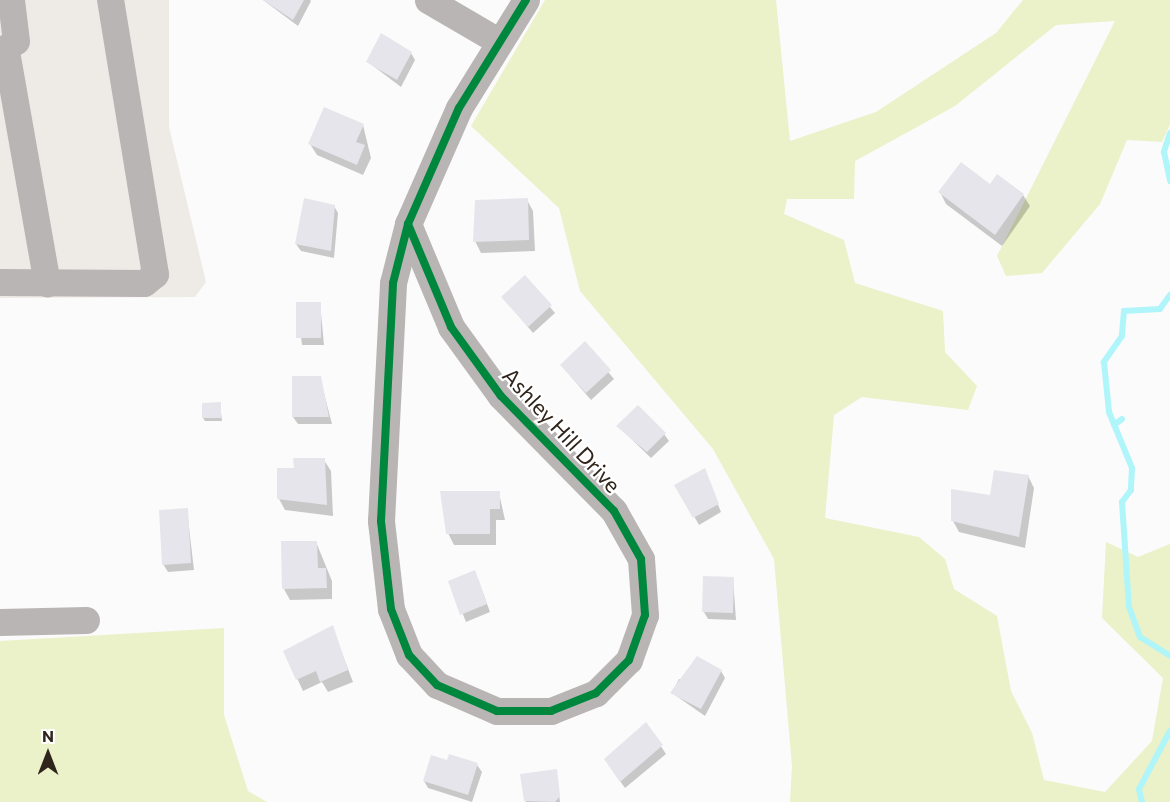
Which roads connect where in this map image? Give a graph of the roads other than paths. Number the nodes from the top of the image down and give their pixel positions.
1 (11, 0) edge
2 (110, 0) edge
3 (428, 0) edge
4 (525, 0) edge
5 (500, 42) junction
6 (3, 52) edge
7 (408, 224) junction
8 (0, 282) edge
9 (47, 283) junction
10 (86, 620) dead end
11 (0, 621) edge

1 - 6 street
2 - 9 street
3 - 5 street
4 - 5 street, Ashley Hill Drive
5 - 7 street, Ashley Hill Drive
6 - 9 street
7 - 7 street, Ashley Hill Drive
8 - 9 street
10 - 11 street

